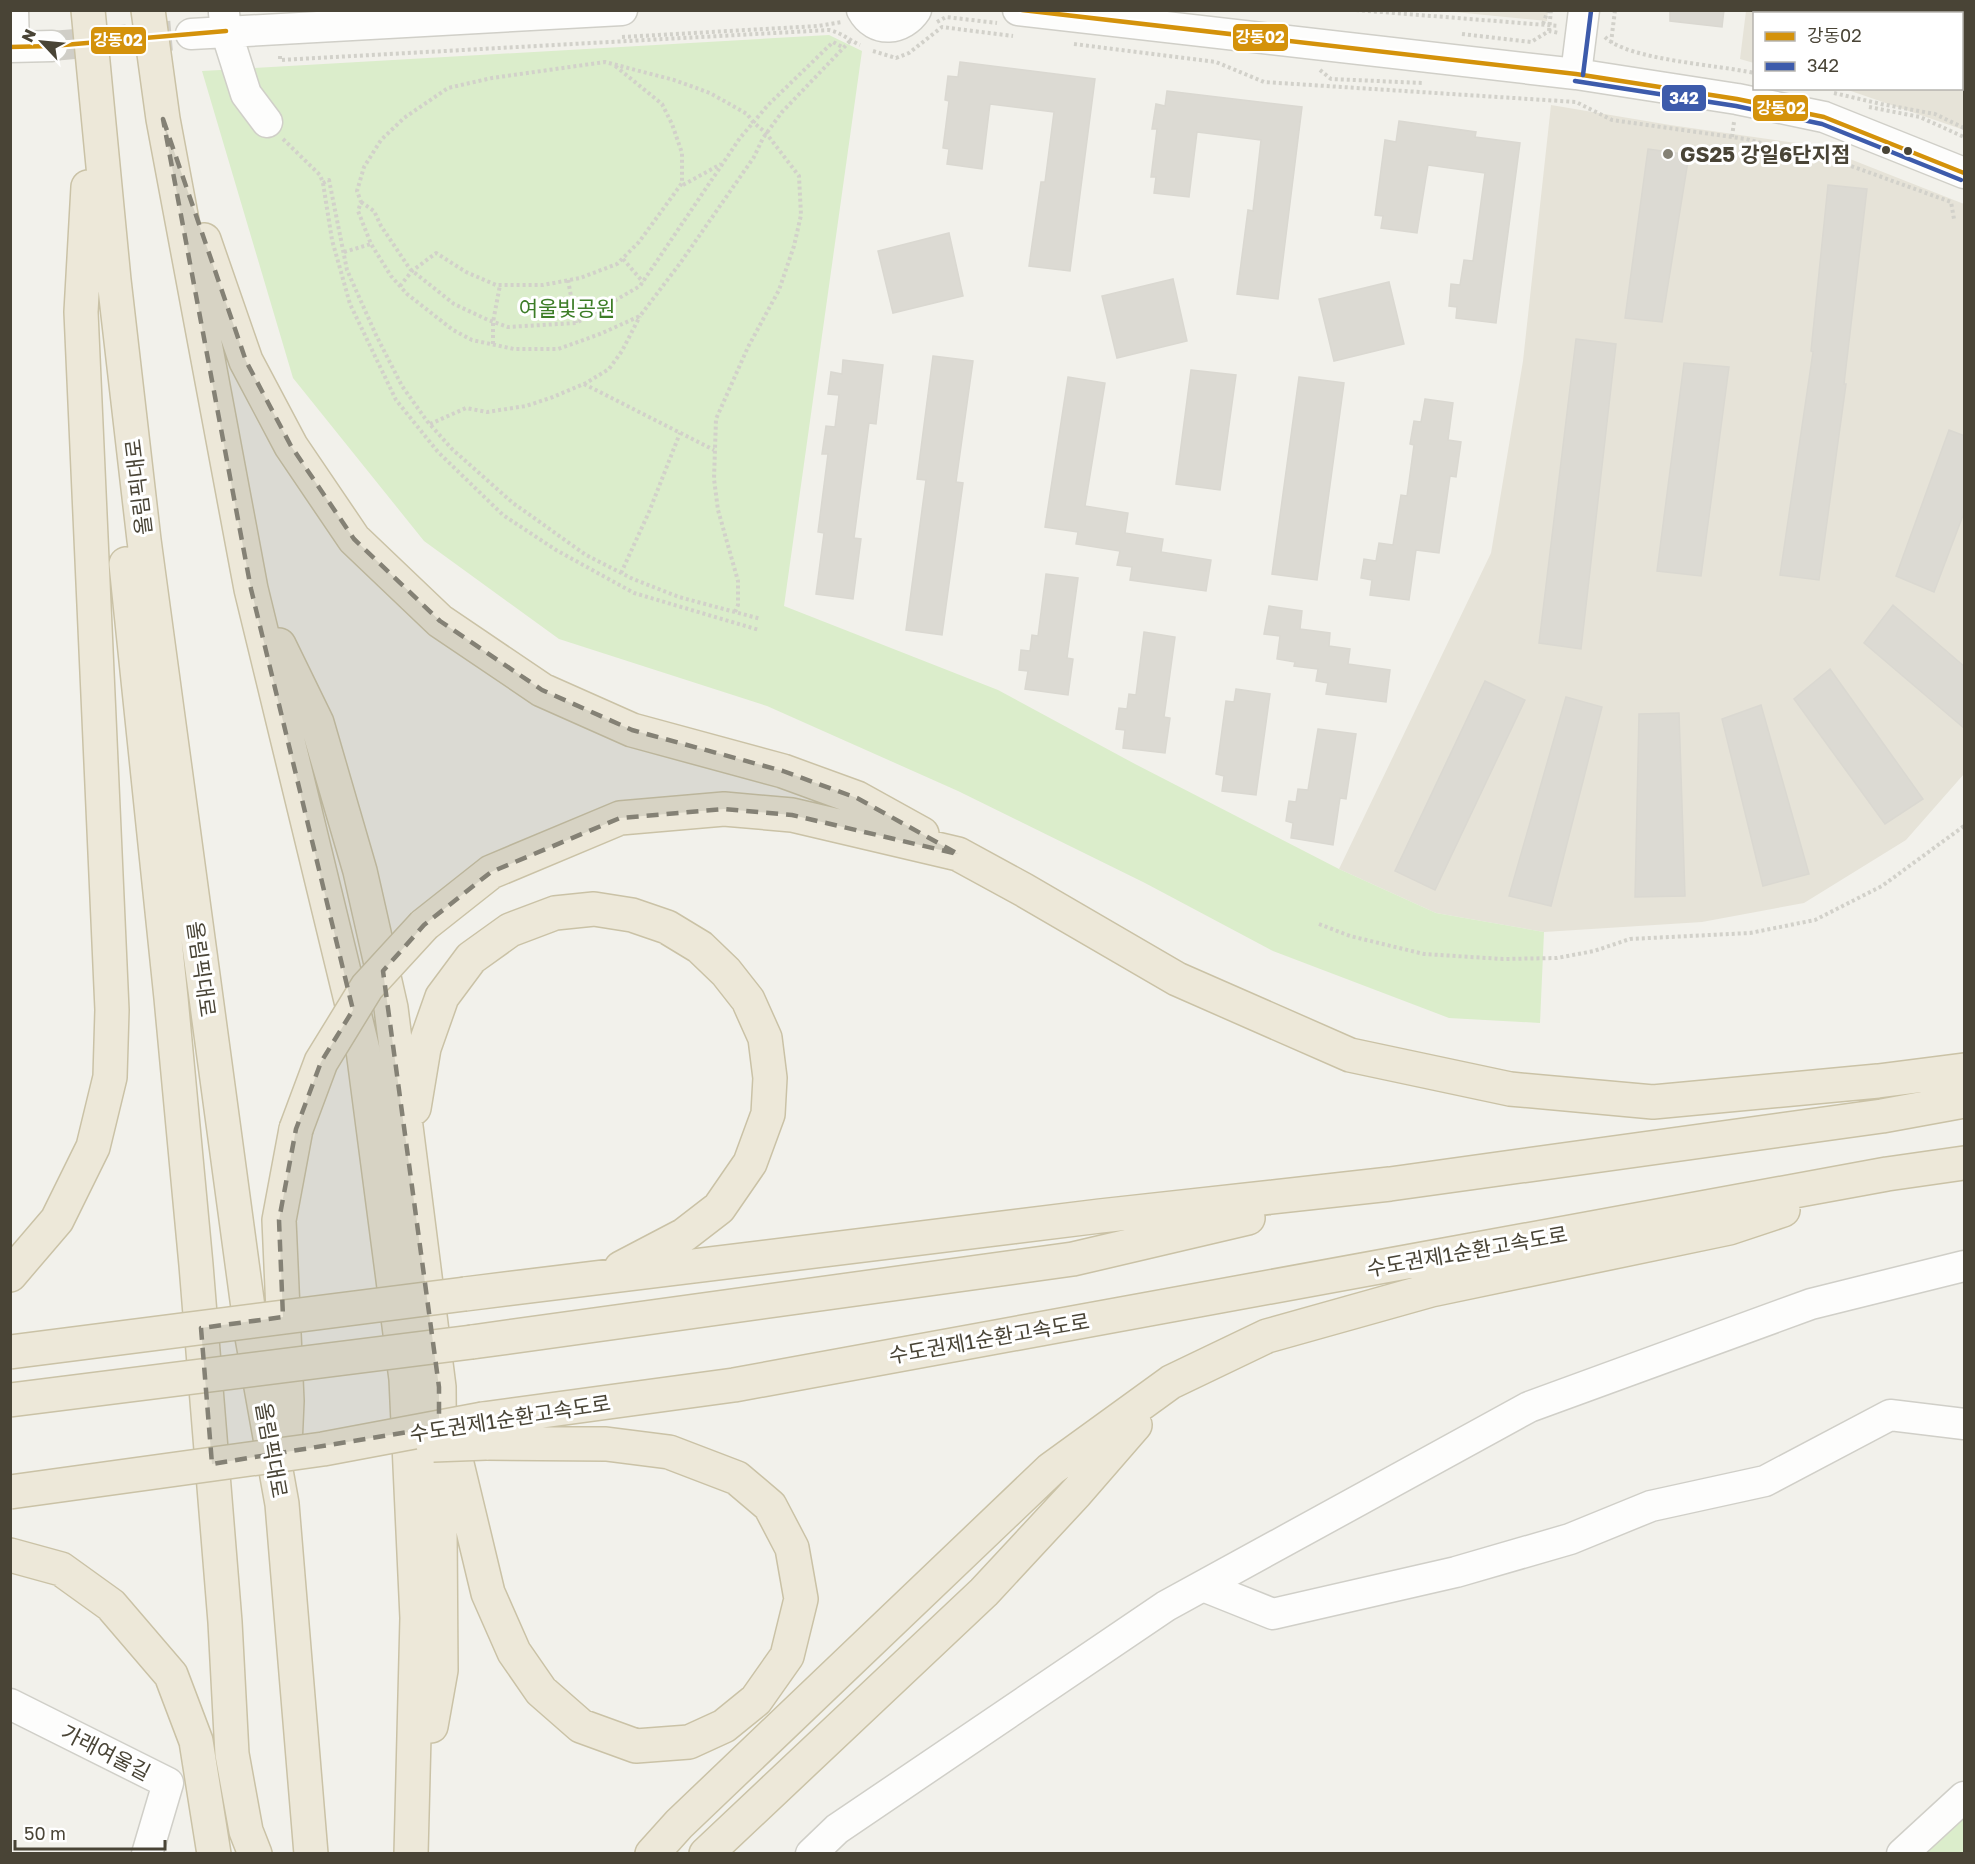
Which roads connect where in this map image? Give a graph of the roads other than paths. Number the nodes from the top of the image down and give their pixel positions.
1 (13, 10) edge
2 (87, 10) edge
3 (148, 10) edge
4 (622, 10) edge
5 (1584, 10) edge
6 (854, 16) edge
7 (922, 18) edge
8 (225, 21) edge
9 (1016, 24) edge
10 (191, 34) tunnel mouth
11 (52, 46) tunnel mouth
12 (12, 47) edge
13 (1576, 74) junction
14 (94, 84) junction
15 (163, 119) junction
16 (267, 123) road end
17 (1965, 173) edge
18 (114, 280) junction
19 (251, 589) junction
20 (958, 854) junction
21 (1965, 1070) edge
22 (1965, 1101) edge
23 (409, 1145) junction
24 (1965, 1163) edge
25 (1887, 1174) junction
26 (1390, 1184) junction
27 (1965, 1266) edge
28 (10, 1275) edge
29 (601, 1278) junction
30 (10, 1352) edge
31 (1171, 1382) junction
32 (439, 1387) junction
33 (10, 1400) edge
34 (1965, 1424) edge
35 (485, 1431) junction
36 (10, 1492) edge
37 (282, 1504) junction
38 (10, 1555) edge
39 (1203, 1586) junction
40 (10, 1704) edge
41 (1965, 1797) edge
42 (412, 1847) edge
43 (147, 1854) edge
44 (214, 1854) edge
45 (255, 1854) edge
46 (311, 1854) edge
47 (652, 1854) edge
48 (706, 1854) edge
49 (811, 1854) edge
50 (1902, 1854) edge

1 - 12 street
2 - 14 highway
3 - 15 highway
4 - 8 street
5 - 13 street
6 - 7 street
8 - 10 street
8 - 16 street
9 - 13 street
11 - 12 street
13 - 17 street
14 - 18 highway, 올림픽대로
14 - 28 highway
15 - 19 highway
15 - 20 highway
18 - 37 highway, 올림픽대로
18 - 45 highway
19 - 23 highway
19 - 42 highway
20 - 21 highway
20 - 37 highway, bridge
22 - 26 highway
23 - 29 highway
23 - 32 highway
24 - 25 highway, 수도권제1순환고속도로
25 - 31 highway
25 - 35 highway, 수도권제1순환고속도로
26 - 29 highway
26 - 33 highway, bridge
27 - 39 street
29 - 30 highway, bridge
31 - 47 highway
31 - 48 highway
32 - 35 highway
32 - 42 highway
34 - 39 street
35 - 36 highway, bridge
37 - 46 highway, 올림픽대로
38 - 44 highway
39 - 49 street
40 - 43 street, 가래여울길
41 - 50 street

